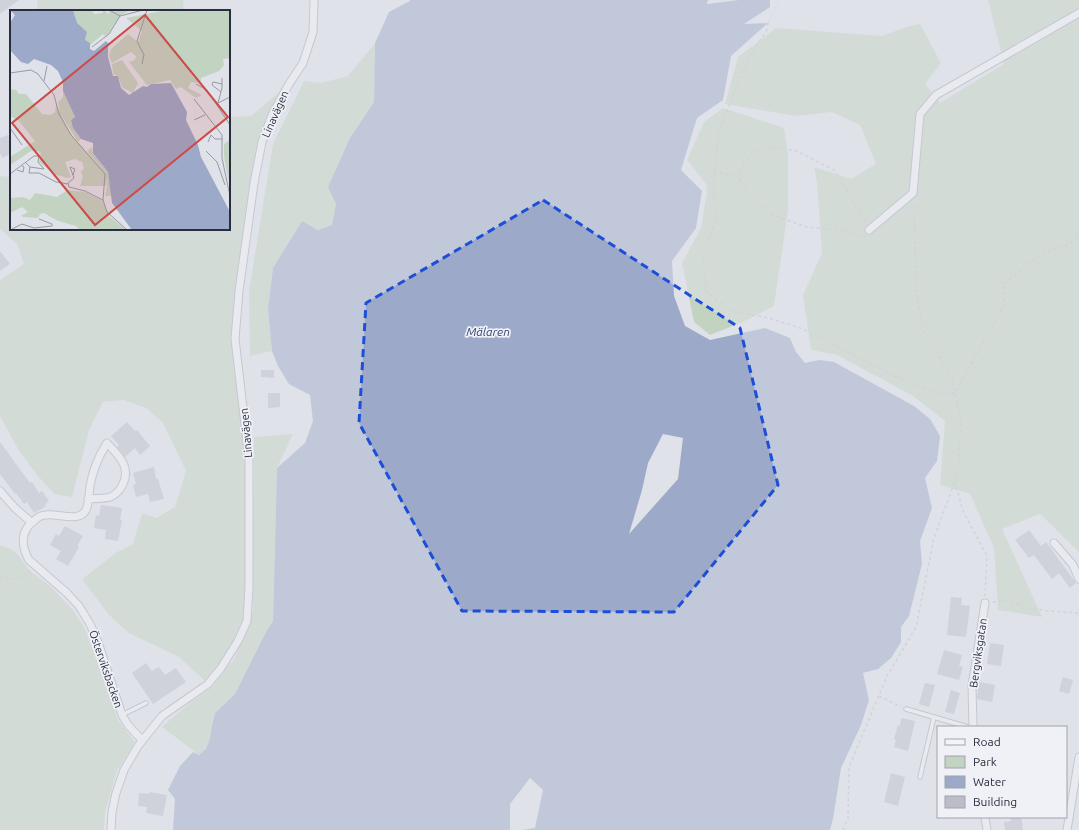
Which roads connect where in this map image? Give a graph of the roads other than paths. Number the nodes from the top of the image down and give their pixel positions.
1 (314, 0) edge
2 (1079, 13) edge
3 (869, 230) road end
4 (0, 491) edge
5 (88, 498) junction
6 (32, 522) junction
7 (1054, 543) dead end
8 (1079, 579) edge
9 (985, 603) road end
10 (146, 703) dead end
11 (906, 709) road end
12 (122, 715) junction
13 (934, 717) junction
14 (965, 726) edge
15 (973, 726) edge
16 (142, 740) junction
17 (1079, 757) edge
18 (920, 777) dead end
19 (985, 818) edge
20 (111, 830) edge
21 (987, 830) edge
22 (1067, 830) edge

1 - 16 street, Linavägen
2 - 3 street
4 - 6 street
5 - 5 street
5 - 6 street
6 - 12 street, Österviksbacken
7 - 8 street
9 - 15 street, Bergviksgatan
10 - 12 lane
11 - 13 lane
12 - 16 street, Österviksbacken
13 - 14 lane
13 - 18 lane
16 - 20 street, Linavägen
17 - 22 street
19 - 21 street

